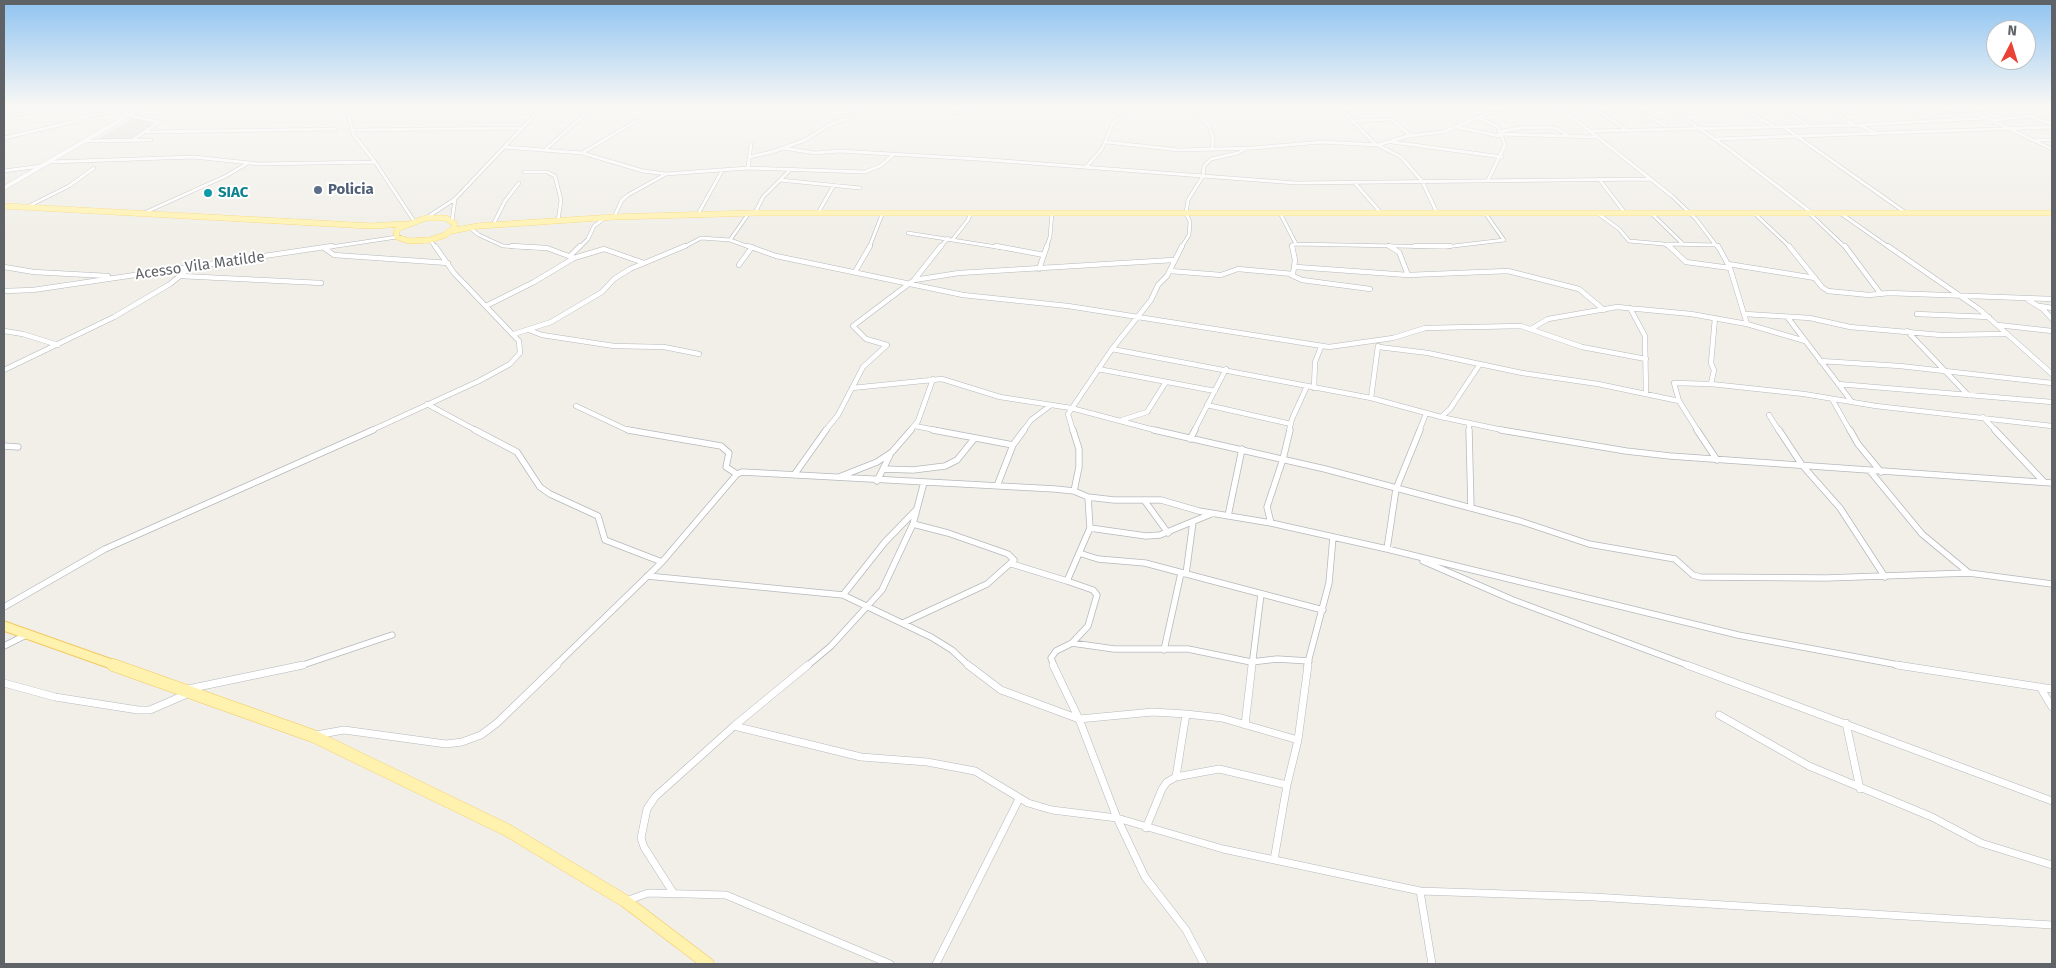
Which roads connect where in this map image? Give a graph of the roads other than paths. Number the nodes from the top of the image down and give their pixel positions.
1 (71, 150) edge
2 (366, 150) edge
3 (501, 150) edge
4 (557, 150) edge
5 (587, 150) edge
6 (750, 150) edge
7 (775, 150) edge
8 (797, 150) edge
9 (1099, 150) edge
10 (1243, 150) edge
11 (1389, 150) edge
12 (1452, 150) edge
13 (1504, 150) edge
14 (1614, 150) edge
15 (1730, 150) edge
16 (1818, 150) edge
17 (582, 153) junction
18 (893, 154) junction
19 (749, 157) junction
20 (1502, 157) junction
21 (50, 162) junction
22 (375, 162) junction
23 (248, 163) junction
24 (41, 166) junction
25 (1086, 167) junction
26 (94, 168) dead end
27 (748, 168) junction
28 (4, 171) edge
29 (722, 171) junction
30 (789, 171) junction
31 (524, 172) dead end
32 (666, 174) junction
33 (1203, 176) junction
34 (1650, 179) junction
35 (780, 180) junction
36 (1422, 180) junction
37 (1488, 180) junction
38 (1599, 180) junction
39 (1354, 182) junction
40 (519, 183) dead end
41 (834, 185) junction
42 (4, 188) edge
43 (860, 188) dead end
44 (454, 199) junction
45 (4, 207) edge
46 (26, 208) junction
47 (818, 212) junction
48 (883, 212) junction
49 (972, 212) junction
50 (1052, 212) junction
51 (752, 213) junction
52 (1186, 213) junction
53 (1280, 213) junction
54 (1437, 213) junction
55 (1485, 213) junction
56 (1597, 213) junction
57 (1625, 213) junction
58 (1651, 213) junction
59 (1689, 213) junction
60 (1754, 213) junction
61 (1811, 213) junction
62 (1840, 213) junction
63 (1906, 213) junction
64 (2052, 213) edge
65 (141, 214) junction
66 (698, 214) junction
67 (1382, 214) junction
68 (614, 217) junction
69 (426, 218) junction
70 (604, 218) junction
71 (414, 221) junction
72 (453, 221) junction
73 (558, 221) junction
74 (406, 224) junction
75 (493, 225) junction
76 (478, 226) junction
77 (379, 227) junction
78 (468, 227) junction
79 (451, 232) junction
80 (908, 233) dead end
81 (396, 235) junction
82 (950, 239) junction
83 (430, 240) junction
84 (730, 240) junction
85 (1296, 244) junction
86 (1664, 244) junction
87 (1683, 244) junction
88 (1716, 244) junction
89 (1385, 245) junction
90 (752, 246) junction
91 (324, 248) junction
92 (1044, 255) junction
93 (572, 257) junction
94 (1173, 260) junction
95 (448, 263) junction
96 (645, 263) junction
97 (739, 265) dead end
98 (1729, 266) junction
99 (4, 267) edge
100 (191, 267) junction
101 (1296, 267) junction
102 (1040, 269) junction
103 (1170, 271) junction
104 (855, 272) junction
105 (1291, 275) junction
106 (1408, 275) junction
107 (181, 276) junction
108 (119, 277) junction
109 (1815, 278) junction
110 (914, 280) junction
111 (321, 283) dead end
112 (906, 284) junction
113 (1370, 288) dead end
114 (4, 291) edge
115 (1880, 293) junction
116 (1959, 294) junction
117 (2025, 298) junction
118 (2052, 299) edge
119 (486, 306) junction
120 (2039, 306) junction
121 (1630, 308) junction
122 (2052, 308) edge
123 (1604, 310) junction
124 (1745, 314) junction
125 (1917, 314) dead end
126 (1137, 316) junction
127 (1988, 317) junction
128 (1715, 318) junction
129 (1788, 318) junction
130 (2052, 319) edge
131 (1747, 324) junction
132 (1998, 325) junction
133 (1531, 329) junction
134 (528, 330) junction
135 (4, 331) edge
136 (1907, 331) junction
137 (2052, 331) edge
138 (514, 334) junction
139 (2006, 334) junction
140 (1805, 341) junction
141 (1375, 342) junction
142 (58, 345) junction
143 (1321, 347) junction
144 (1379, 347) junction
145 (1112, 349) junction
146 (699, 354) dead end
147 (1646, 359) junction
148 (1820, 361) junction
149 (1480, 364) junction
150 (1098, 369) junction
151 (1226, 369) junction
152 (4, 370) edge
153 (1944, 371) junction
154 (2052, 374) edge
155 (933, 379) junction
156 (1166, 382) junction
157 (2052, 383) edge
158 (1710, 384) junction
159 (1838, 384) junction
160 (1307, 386) junction
161 (852, 388) junction
162 (1314, 388) junction
163 (1215, 391) junction
164 (1646, 394) junction
165 (1968, 395) junction
166 (1370, 398) junction
167 (1832, 399) junction
168 (1679, 401) junction
169 (1852, 402) junction
170 (2052, 402) edge
171 (427, 404) junction
172 (1052, 405) junction
173 (1207, 405) junction
174 (576, 406) dead end
175 (1071, 408) junction
176 (1426, 414) junction
177 (1769, 414) dead end
178 (1441, 417) junction
179 (1983, 417) junction
180 (1122, 420) junction
181 (1291, 424) junction
182 (1469, 424) junction
183 (915, 426) junction
184 (2052, 426) edge
185 (974, 439) junction
186 (1190, 439) junction
187 (1013, 445) junction
188 (4, 446) edge
189 (18, 446) dead end
190 (1242, 449) junction
191 (892, 452) junction
192 (1283, 459) junction
193 (1717, 460) junction
194 (1802, 465) junction
195 (883, 469) junction
196 (1870, 471) junction
197 (1881, 472) junction
198 (737, 474) junction
199 (794, 475) junction
200 (836, 478) junction
201 (877, 481) junction
202 (924, 482) junction
203 (2044, 482) junction
204 (2052, 483) edge
205 (997, 486) junction
206 (1396, 490) junction
207 (1074, 491) junction
208 (1088, 497) junction
209 (1144, 500) junction
210 (1471, 508) junction
211 (917, 510) junction
212 (1212, 514) junction
213 (1228, 516) junction
214 (1193, 522) junction
215 (1271, 523) junction
216 (913, 524) junction
217 (1090, 528) junction
218 (1168, 533) junction
219 (1333, 537) junction
220 (1387, 549) junction
221 (1079, 553) junction
222 (1411, 556) junction
223 (662, 562) junction
224 (1012, 564) junction
225 (1969, 573) junction
226 (1184, 574) junction
227 (647, 576) junction
228 (1884, 576) junction
229 (1067, 581) junction
230 (2052, 584) edge
231 (843, 594) junction
232 (1262, 594) junction
233 (868, 605) junction
234 (4, 607) edge
235 (1323, 610) junction
236 (903, 623) junction
237 (4, 626) edge
238 (29, 634) junction
239 (392, 635) dead end
240 (1072, 643) junction
241 (4, 646) edge
242 (1164, 650) junction
243 (1309, 661) junction
244 (1251, 662) junction
245 (4, 683) edge
246 (2040, 687) junction
247 (2052, 689) edge
248 (188, 690) junction
249 (2052, 707) edge
250 (1186, 714) junction
251 (1719, 715) dead end
252 (1079, 719) junction
253 (1846, 723) junction
254 (1244, 725) junction
255 (734, 726) junction
256 (313, 736) junction
257 (1298, 740) junction
258 (1176, 777) junction
259 (1287, 784) junction
260 (1860, 789) junction
261 (1019, 799) junction
262 (2052, 802) edge
263 (1117, 818) junction
264 (1146, 828) junction
265 (1274, 860) junction
266 (2052, 865) edge
267 (1420, 890) junction
268 (674, 894) junction
269 (625, 901) junction
270 (2052, 925) edge
271 (708, 964) edge
272 (890, 964) edge
273 (936, 964) edge
274 (1204, 964) edge
275 (1432, 964) edge

1 - 21 street
2 - 22 street
3 - 44 street
4 - 17 street
5 - 17 street
6 - 19 street
7 - 19 street
8 - 18 street
9 - 25 street
10 - 33 street
11 - 36 street
12 - 20 street
13 - 20 street
14 - 34 street
15 - 61 street
16 - 63 street
17 - 32 street
18 - 25 street
18 - 30 street
19 - 27 street
20 - 37 street
21 - 23 street
21 - 24 street
22 - 23 street
22 - 71 street
23 - 65 street
24 - 28 street
24 - 42 street
25 - 33 street
26 - 46 street
27 - 29 street
27 - 30 street
29 - 32 street
29 - 66 street
30 - 35 street
31 - 73 street
32 - 68 street
33 - 39 street
33 - 52 street
34 - 38 street
34 - 59 street
35 - 41 street
35 - 51 street
36 - 37 street
36 - 39 street
36 - 54 street
37 - 38 street
38 - 57 street
39 - 67 street
40 - 75 street
41 - 43 street
41 - 47 street
44 - 69 street
44 - 72 street
45 - 46 main road
46 - 65 main road
47 - 48 main road
47 - 51 main road
48 - 49 main road
48 - 104 street
49 - 50 main road
49 - 82 street
50 - 52 main road
50 - 92 street
51 - 66 main road
51 - 84 street
52 - 53 main road
52 - 94 street
53 - 67 main road
53 - 85 street
54 - 55 main road
54 - 67 main road
55 - 56 main road
55 - 89 street
56 - 57 main road
56 - 86 street
57 - 58 main road
58 - 59 main road
58 - 87 street
59 - 60 main road
59 - 88 street
60 - 61 main road
60 - 109 street
61 - 62 main road
61 - 115 street
62 - 63 main road
62 - 116 street
63 - 64 main road
65 - 77 main road
66 - 68 main road
68 - 70 main road
69 - 71 main road
69 - 72 main road
70 - 73 main road
70 - 93 street
71 - 74 main road
72 - 76 main road
72 - 79 main road
73 - 75 main road
74 - 77 main road
74 - 81 main road
75 - 76 main road
76 - 78 main road
77 - 81 main road
78 - 79 main road
78 - 93 street
79 - 83 main road
80 - 82 street
81 - 83 main road
81 - 91 street, Acesso Vila Matilde
82 - 92 street
82 - 110 street
83 - 95 street
84 - 90 street
84 - 96 street
85 - 89 street
85 - 101 street
86 - 87 street
86 - 98 street
87 - 88 street
88 - 98 street
89 - 106 street
90 - 97 street
90 - 104 street
91 - 95 street
91 - 100 street, Acesso Vila Matilde
92 - 102 street
93 - 96 street
93 - 119 street
94 - 102 street
94 - 103 street
95 - 119 street
96 - 134 street
98 - 109 street
98 - 124 street
99 - 108 street
100 - 107 street
100 - 108 street, Acesso Vila Matilde
101 - 105 street
101 - 106 street
102 - 110 street
103 - 105 street
103 - 126 street
104 - 112 street
105 - 113 street
106 - 123 street
107 - 111 street
107 - 142 street
108 - 114 street, Acesso Vila Matilde
109 - 115 street
110 - 112 street
112 - 126 street
112 - 161 street
115 - 116 street
116 - 117 street
116 - 127 street
117 - 118 street
117 - 120 street
119 - 138 street
120 - 122 street
120 - 130 street
121 - 123 street
121 - 128 street
121 - 147 street
123 - 133 street
124 - 129 street
124 - 131 street
125 - 127 street
126 - 143 street
126 - 145 street
127 - 132 street
128 - 131 street
128 - 158 street
129 - 136 street
129 - 140 street
131 - 140 street
132 - 137 street
132 - 139 street
133 - 141 street
133 - 147 street
134 - 138 street
134 - 146 street
135 - 142 street
136 - 139 street
136 - 153 street
138 - 171 street
139 - 154 street
140 - 148 street
141 - 143 street
141 - 144 street
142 - 152 street
143 - 162 street
144 - 149 street
144 - 166 street
145 - 150 street
145 - 151 street
147 - 164 street
148 - 153 street
148 - 159 street
149 - 164 street
149 - 178 street
150 - 156 street
150 - 175 street
151 - 160 street
151 - 163 street
153 - 157 street
153 - 165 street
155 - 161 street
155 - 172 street
155 - 183 street
156 - 163 street
156 - 180 street
158 - 167 street
158 - 168 street
159 - 165 street
159 - 169 street
160 - 162 street
160 - 181 street
161 - 199 street
162 - 166 street
163 - 173 street
164 - 168 street
165 - 170 street
166 - 176 street
167 - 169 street
167 - 197 street
168 - 193 street
169 - 179 street
171 - 223 street
171 - 234 street
172 - 175 street
172 - 187 street
173 - 181 street
173 - 186 street
174 - 198 street
175 - 180 street
175 - 207 street
176 - 178 street
176 - 206 street
177 - 194 street
178 - 182 street
179 - 184 street
179 - 203 street
180 - 186 street
181 - 192 street
182 - 193 street
182 - 210 street
183 - 185 street
183 - 191 street
185 - 187 street
185 - 195 street
186 - 190 street
187 - 205 street
188 - 189 street
190 - 192 street
190 - 213 street
191 - 195 street
191 - 200 street
192 - 206 street
192 - 215 street
193 - 194 street
194 - 196 street
194 - 228 street
195 - 201 street
196 - 197 street
196 - 225 street
197 - 203 street
198 - 199 street
198 - 223 street
199 - 200 street
200 - 201 street
201 - 202 street
202 - 205 street
202 - 211 street
203 - 204 street
205 - 207 street
206 - 210 street
206 - 220 street
207 - 208 street
208 - 209 street
208 - 217 street
209 - 212 street
209 - 218 street
210 - 228 street
211 - 216 street
211 - 231 street
212 - 213 street
212 - 214 street
213 - 215 street
214 - 218 street
214 - 226 street
215 - 219 street
216 - 224 street
216 - 233 street
217 - 218 street
217 - 221 street
219 - 220 street
219 - 235 street
220 - 222 street
221 - 226 street
221 - 229 street
222 - 246 street
222 - 253 street
223 - 227 street
224 - 229 street
224 - 236 street
225 - 228 street
225 - 230 street
226 - 232 street
226 - 242 street
227 - 231 street
227 - 256 street
229 - 240 street
231 - 233 street
232 - 235 street
232 - 244 street
233 - 236 street
233 - 255 street
235 - 243 street
236 - 252 street
237 - 238 main road
238 - 241 street
238 - 248 main road
239 - 248 street
240 - 242 street
240 - 252 street
242 - 244 street
243 - 244 street
243 - 257 street
244 - 254 street
245 - 248 street
246 - 247 street
246 - 249 street
248 - 256 main road
250 - 252 street
250 - 254 street
250 - 258 street
251 - 260 street
252 - 263 street
253 - 260 street
253 - 262 street
254 - 257 street
255 - 261 street
255 - 268 street
256 - 269 main road
257 - 259 street
258 - 259 street
258 - 264 street
259 - 265 street
260 - 266 street
261 - 263 street
261 - 273 street
263 - 264 street
263 - 274 street
264 - 265 street
265 - 267 street
267 - 270 street
267 - 275 street
268 - 269 street
268 - 272 street
269 - 271 main road

